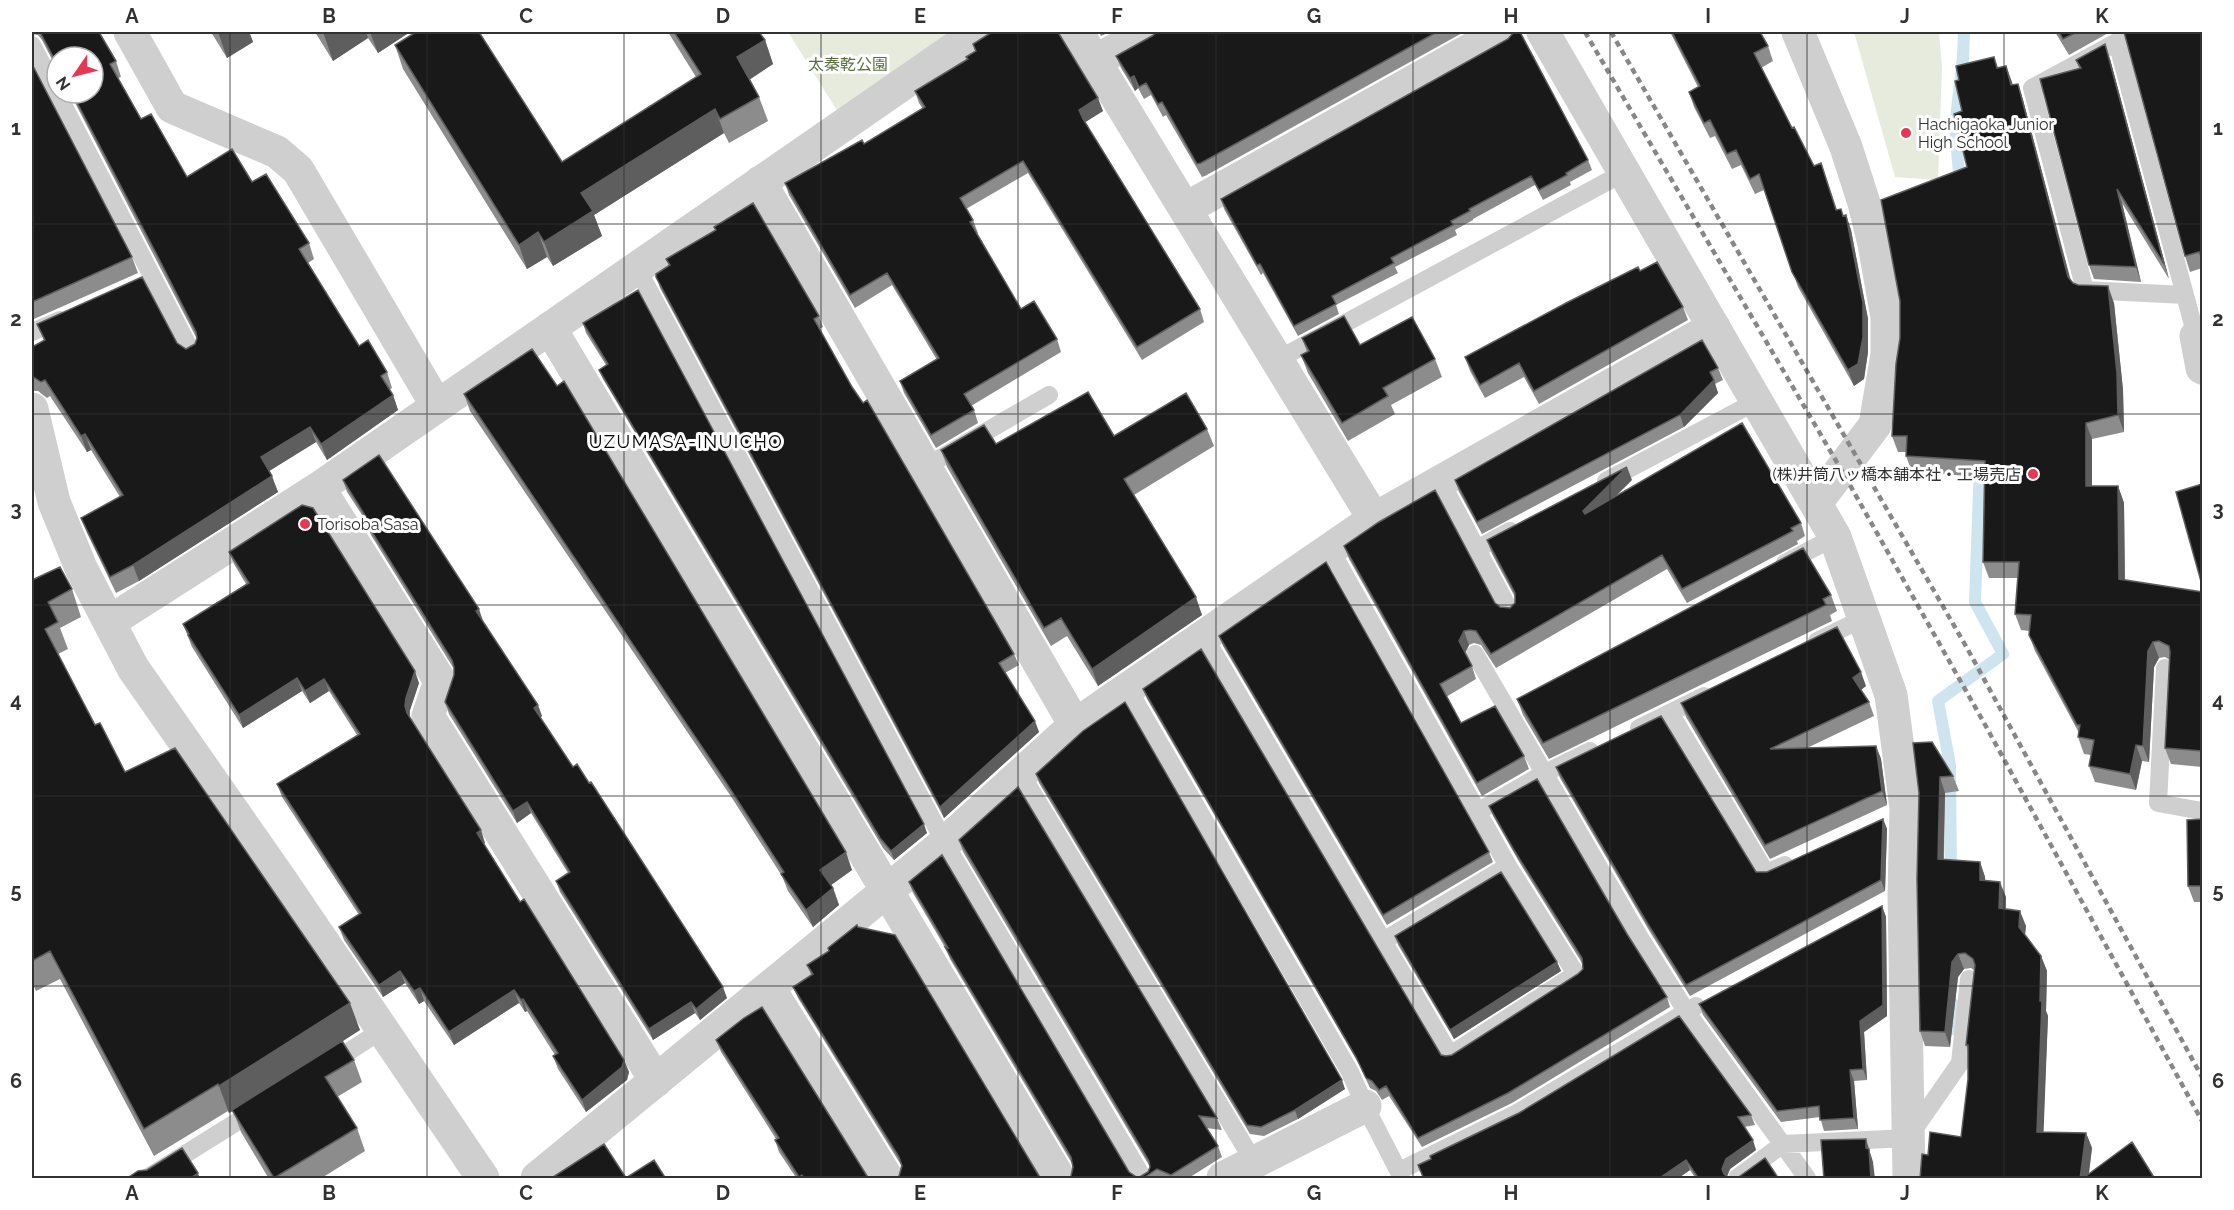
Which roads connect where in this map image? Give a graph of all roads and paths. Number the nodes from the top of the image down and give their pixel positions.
1 (130, 32) edge
2 (978, 32) edge
3 (1077, 32) edge
4 (1148, 32) edge
5 (1502, 32) edge
6 (1543, 32) edge
7 (1798, 32) edge
8 (2124, 37) edge
9 (32, 45) edge
10 (1095, 61) junction
11 (1625, 172) junction
12 (760, 182) junction
13 (1185, 208) junction
14 (637, 268) junction
15 (154, 278) junction
16 (134, 287) edge
17 (2185, 295) junction
18 (72, 314) edge
19 (1714, 327) junction
20 (550, 328) junction
21 (32, 332) edge
22 (2199, 334) edge
23 (192, 353) edge
24 (1277, 360) junction
25 (2202, 368) edge
26 (1049, 395) dead end
27 (1757, 401) junction
28 (437, 406) junction
29 (32, 409) edge
30 (925, 468) junction
31 (1440, 480) junction
32 (319, 488) junction
33 (1592, 489) edge
34 (1816, 503) junction
35 (1374, 519) junction
36 (1529, 521) edge
37 (1835, 537) junction
38 (1330, 549) junction
39 (1478, 549) junction
40 (81, 568) junction
41 (1772, 570) edge
42 (51, 582) edge
43 (1510, 611) edge
44 (1864, 618) junction
45 (109, 622) junction
46 (1204, 636) junction
47 (1803, 648) edge
48 (1475, 654) dead end
49 (2165, 668) dead end
50 (1721, 688) edge
51 (1128, 689) junction
52 (1670, 713) junction
53 (1075, 725) junction
54 (1628, 733) edge
55 (1606, 743) edge
56 (1021, 774) junction
57 (1543, 774) junction
58 (2202, 811) edge
59 (1477, 812) junction
60 (945, 843) junction
61 (1798, 858) edge
62 (1508, 866) junction
63 (887, 891) junction
64 (1383, 941) junction
65 (1969, 979) dead end
66 (769, 988) junction
67 (1707, 1000) edge
68 (1686, 1011) junction
69 (382, 1030) junction
70 (314, 1074) edge
71 (656, 1081) junction
72 (274, 1098) edge
73 (1365, 1106) junction
74 (1908, 1138) junction
75 (1783, 1144) junction
76 (1254, 1162) junction
77 (1400, 1175) edge
78 (147, 1179) edge
79 (483, 1179) edge
80 (537, 1179) edge
81 (887, 1179) edge
82 (1059, 1179) edge
83 (1143, 1179) edge
84 (1223, 1179) edge
85 (1737, 1179) edge
86 (1807, 1179) edge
87 (1909, 1179) edge

1 - 28 street
2 - 12 street
3 - 10 street
4 - 10 street
5 - 13 street
6 - 11 street
7 - 34 street
8 - 17 lane
8 - 17 lane
9 - 15 lane
10 - 13 street
11 - 19 street
11 - 24 lane
12 - 14 street
12 - 30 street
13 - 24 street
14 - 20 street
14 - 60 lane
15 - 16 lane
15 - 23 lane
17 - 22 lane
18 - 21 lane
19 - 27 street
19 - 31 street
20 - 28 street
20 - 63 street
22 - 25 street
24 - 35 street
26 - 30 lane
27 - 33 lane
27 - 34 street
28 - 32 street
29 - 40 street
30 - 53 street
31 - 35 street
31 - 39 lane
32 - 45 street
32 - 71 street
34 - 37 street
35 - 38 street
36 - 39 lane
37 - 41 lane
37 - 44 street
38 - 46 street
38 - 59 lane
39 - 43 lane
40 - 42 street
40 - 45 street
44 - 47 lane
44 - 74 street
45 - 69 street
46 - 51 street
46 - 64 lane
48 - 57 lane
49 - 58 lane
50 - 52 lane
51 - 53 street
51 - 73 lane
52 - 54 lane
52 - 61 lane
53 - 56 street
55 - 57 lane
56 - 60 street
56 - 76 lane
57 - 59 lane
57 - 68 lane
59 - 62 lane
60 - 63 street
60 - 83 lane
62 - 64 lane
62 - 64 lane
63 - 66 street
63 - 82 street
65 - 74 lane
66 - 71 street
66 - 81 street
67 - 68 lane
68 - 75 lane
68 - 77 lane
69 - 70 lane
69 - 79 street
71 - 80 street
72 - 78 lane
73 - 76 street
73 - 77 lane
74 - 75 lane
74 - 87 street
75 - 85 lane
75 - 86 lane
76 - 84 street

